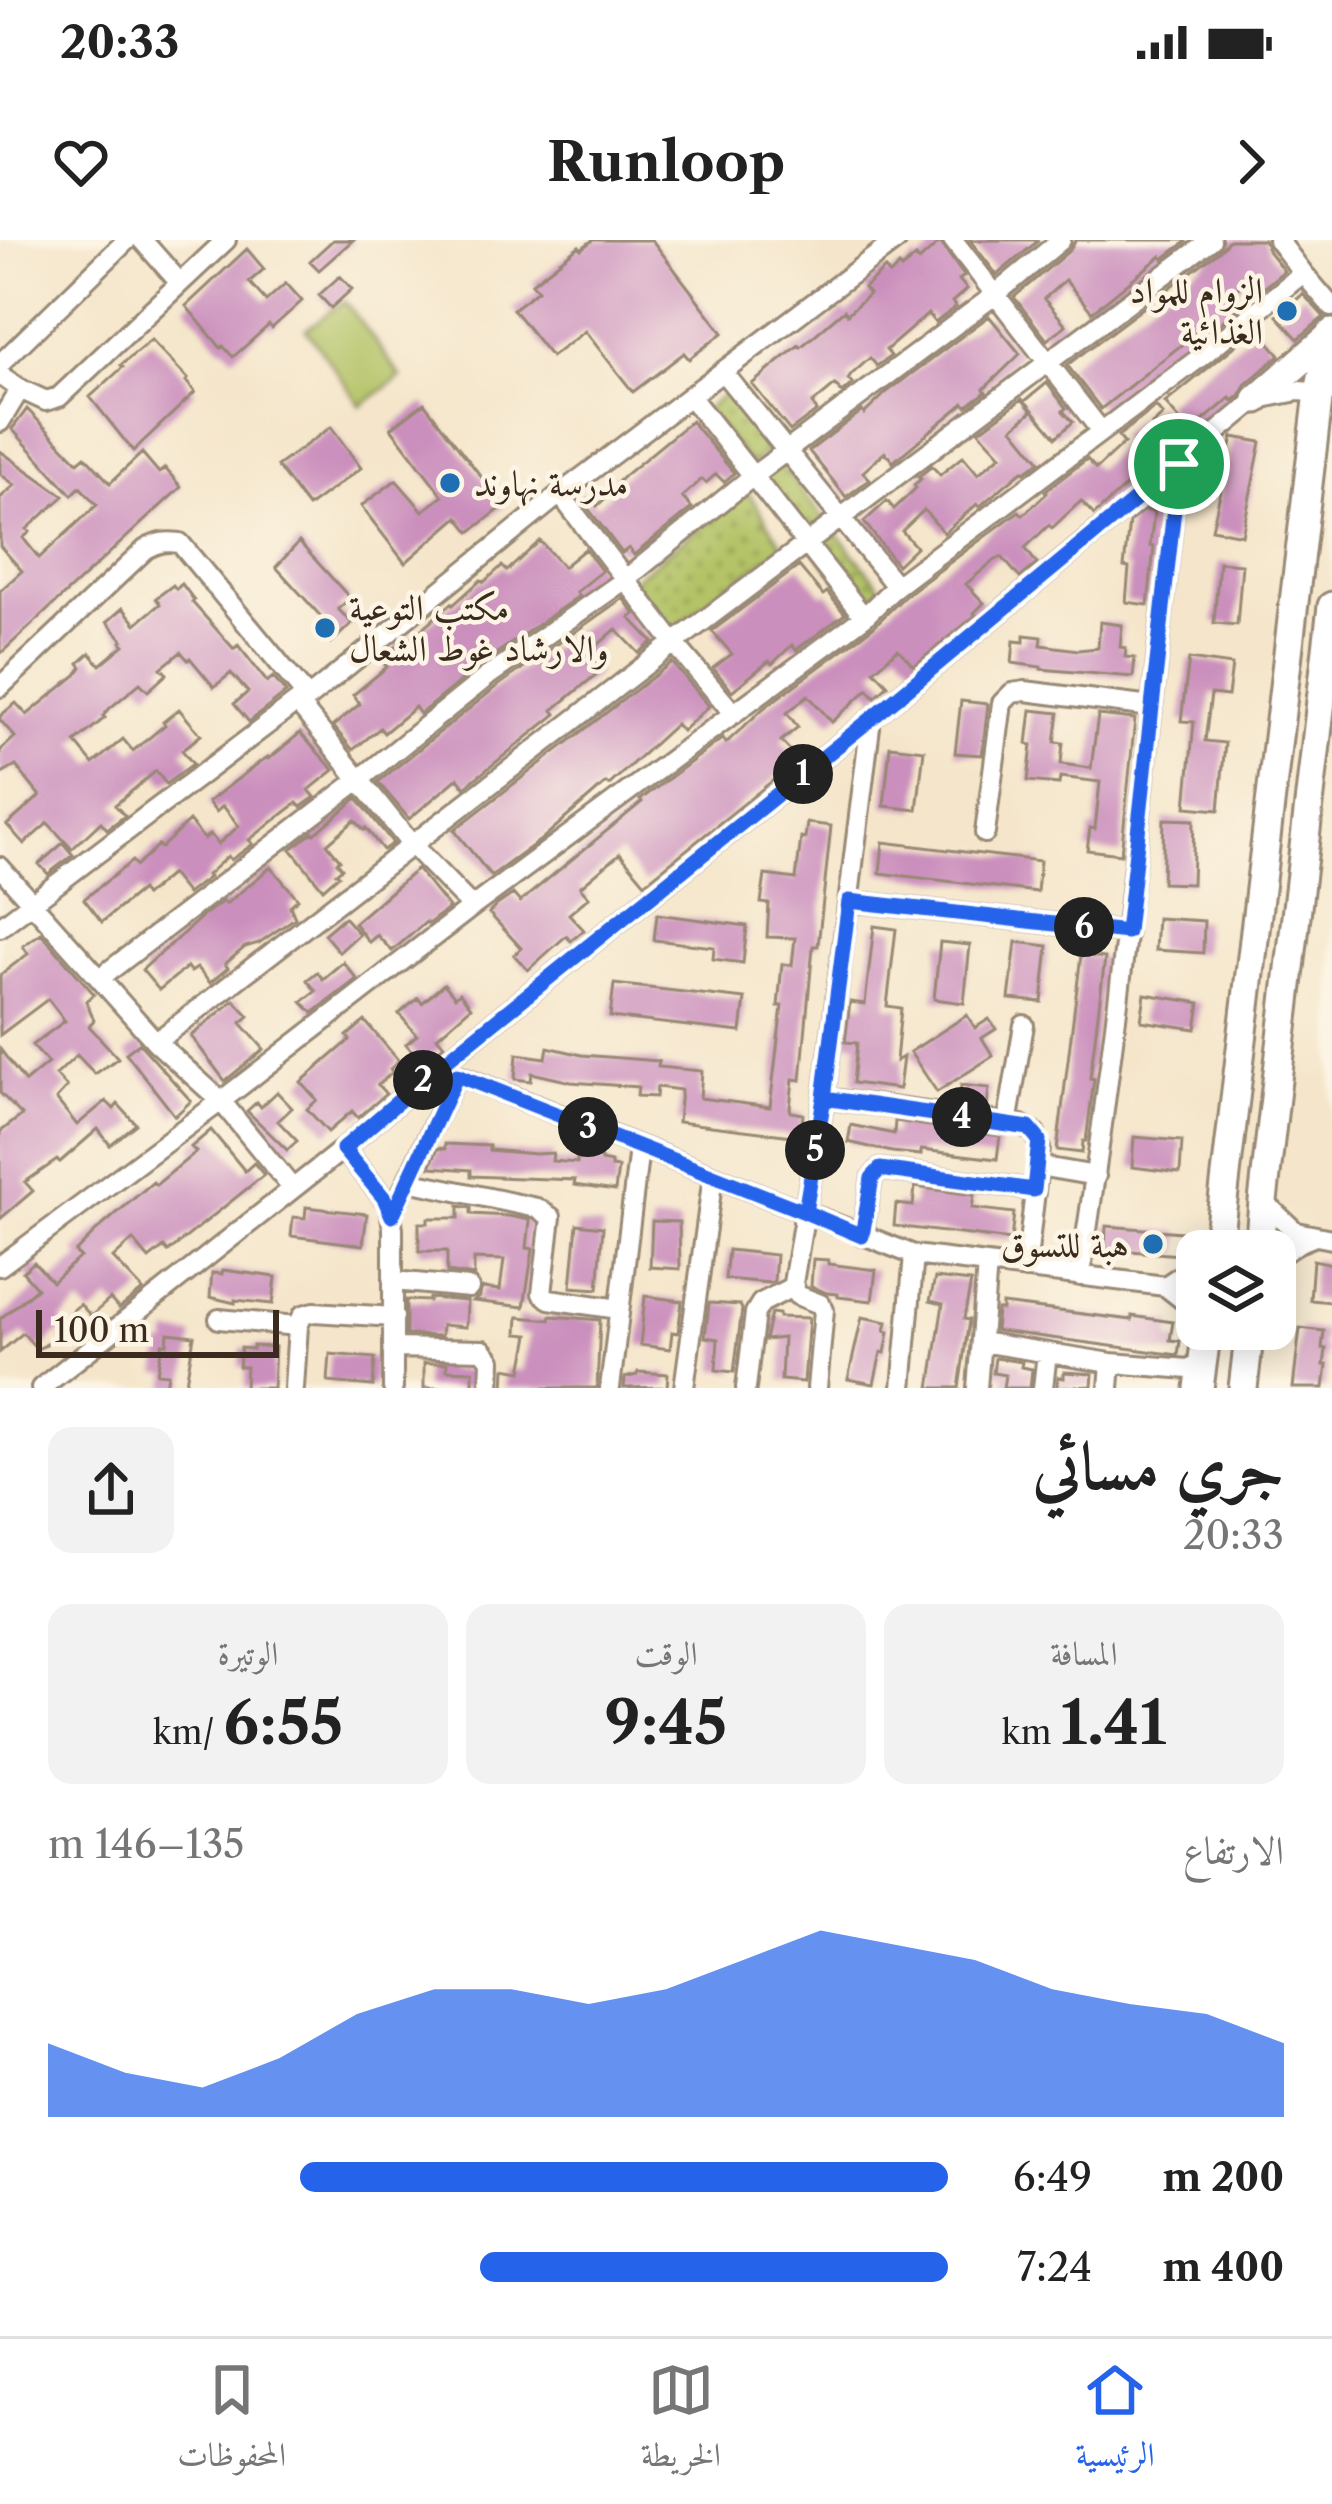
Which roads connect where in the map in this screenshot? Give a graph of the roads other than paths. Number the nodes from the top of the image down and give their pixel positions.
1 (127, 240) edge
2 (142, 240) edge
3 (226, 240) edge
4 (897, 240) edge
5 (953, 240) edge
6 (1061, 240) edge
7 (1211, 240) edge
8 (1278, 240) edge
9 (1303, 273) junction
10 (180, 283) junction
11 (996, 294) junction
12 (1332, 307) edge
13 (1332, 334) edge
14 (1048, 363) junction
15 (0, 364) edge
16 (724, 372) junction
17 (0, 375) edge
18 (20, 389) junction
19 (1326, 393) edge
20 (690, 396) junction
21 (1257, 399) junction
22 (0, 422) edge
23 (1101, 431) junction
24 (787, 451) junction
25 (1179, 464) junction
26 (753, 476) junction
27 (560, 494) junction
28 (842, 518) junction
29 (808, 545) junction
30 (626, 579) junction
31 (896, 586) junction
32 (1332, 606) edge
33 (865, 617) junction
34 (674, 644) junction
35 (0, 687) edge
36 (302, 700) junction
37 (1151, 707) junction
38 (734, 714) junction
39 (871, 719) junction
40 (360, 779) junction
41 (985, 833) dead end
42 (410, 844) junction
43 (0, 867) edge
44 (1261, 893) junction
45 (1298, 896) junction
46 (849, 901) junction
47 (32, 903) junction
48 (472, 907) junction
49 (0, 927) edge
50 (1127, 932) junction
51 (100, 978) junction
52 (1024, 1025) dead end
53 (156, 1042) junction
54 (447, 1071) junction
55 (824, 1098) junction
56 (221, 1101) junction
57 (1007, 1124) junction
58 (639, 1148) junction
59 (343, 1149) junction
60 (1038, 1166) junction
61 (1096, 1175) junction
62 (713, 1176) junction
63 (407, 1181) junction
64 (292, 1188) junction
65 (1034, 1190) junction
66 (1263, 1201) junction
67 (805, 1212) junction
68 (392, 1216) junction
69 (1218, 1230) edge
70 (1261, 1230) edge
71 (862, 1236) junction
72 (1323, 1238) edge
73 (914, 1255) junction
74 (988, 1265) junction
75 (0, 1266) edge
76 (1026, 1269) junction
77 (1080, 1276) junction
78 (1176, 1278) edge
79 (394, 1280) junction
80 (1165, 1286) junction
81 (792, 1287) junction
82 (469, 1288) dead end
83 (1176, 1295) edge
84 (619, 1309) junction
85 (394, 1317) junction
86 (219, 1319) dead end
87 (298, 1326) junction
88 (981, 1342) junction
89 (394, 1348) junction
90 (1248, 1350) edge
91 (1047, 1353) junction
92 (1111, 1363) junction
93 (1200, 1379) edge
94 (41, 1388) edge
95 (294, 1388) edge
96 (393, 1388) edge
97 (490, 1388) edge
98 (610, 1388) edge
99 (684, 1388) edge
100 (746, 1388) edge
101 (817, 1388) edge
102 (902, 1388) edge
103 (977, 1388) edge
104 (1043, 1388) edge
105 (1109, 1388) edge
106 (1243, 1388) edge

1 - 15 street
2 - 10 street
3 - 10 street
4 - 16 street
5 - 11 street
6 - 11 street
7 - 14 street
8 - 9 street
9 - 12 street
9 - 23 street
10 - 18 street
11 - 14 street
11 - 24 street
13 - 19 main road
13 - 21 main road
14 - 23 street
14 - 28 street
16 - 20 street
16 - 24 street
17 - 18 street
18 - 22 street
19 - 21 street
19 - 44 main road
20 - 26 street
20 - 27 street
21 - 25 street
23 - 31 street
24 - 26 street
24 - 28 street
25 - 37 street
25 - 39 street
26 - 29 street
26 - 30 street
27 - 30 street
27 - 36 street
28 - 29 street
28 - 31 street
29 - 33 street
29 - 34 street
30 - 34 street
30 - 40 street
31 - 33 street
32 - 45 main road
33 - 38 street
34 - 38 street
34 - 42 street
35 - 36 street
36 - 40 street
36 - 47 street
37 - 41 street
37 - 50 street
38 - 48 street
39 - 46 street
39 - 54 street
40 - 42 street
40 - 51 street
42 - 48 street
42 - 53 street
43 - 47 street
44 - 45 main road
44 - 69 main road
45 - 66 main road
46 - 50 street
46 - 55 street
47 - 49 street
47 - 51 street
48 - 56 street
50 - 61 street
51 - 53 street
52 - 57 street
53 - 56 street
54 - 58 street
54 - 59 street
54 - 63 street
55 - 57 street
55 - 67 street
56 - 64 street
56 - 75 street
57 - 60 street
58 - 62 street
58 - 84 street
59 - 64 street
59 - 68 street
60 - 61 street
60 - 65 street
61 - 77 street
62 - 67 street
62 - 99 street
63 - 68 street
63 - 84 street
64 - 94 street
65 - 71 street
65 - 76 street
66 - 70 main road
66 - 72 street
67 - 71 street
67 - 81 street
68 - 79 street
71 - 73 street
73 - 74 street
73 - 102 street
74 - 76 street
74 - 88 street
76 - 77 street
77 - 80 street
78 - 80 street
79 - 82 street
79 - 85 street
80 - 83 street
81 - 100 street
81 - 101 street
84 - 98 street
85 - 87 street
85 - 89 street
86 - 87 street
87 - 95 street
88 - 91 street
88 - 103 street
89 - 96 street
89 - 97 street
90 - 106 main road
91 - 92 street
91 - 104 street
92 - 93 street
92 - 105 street

